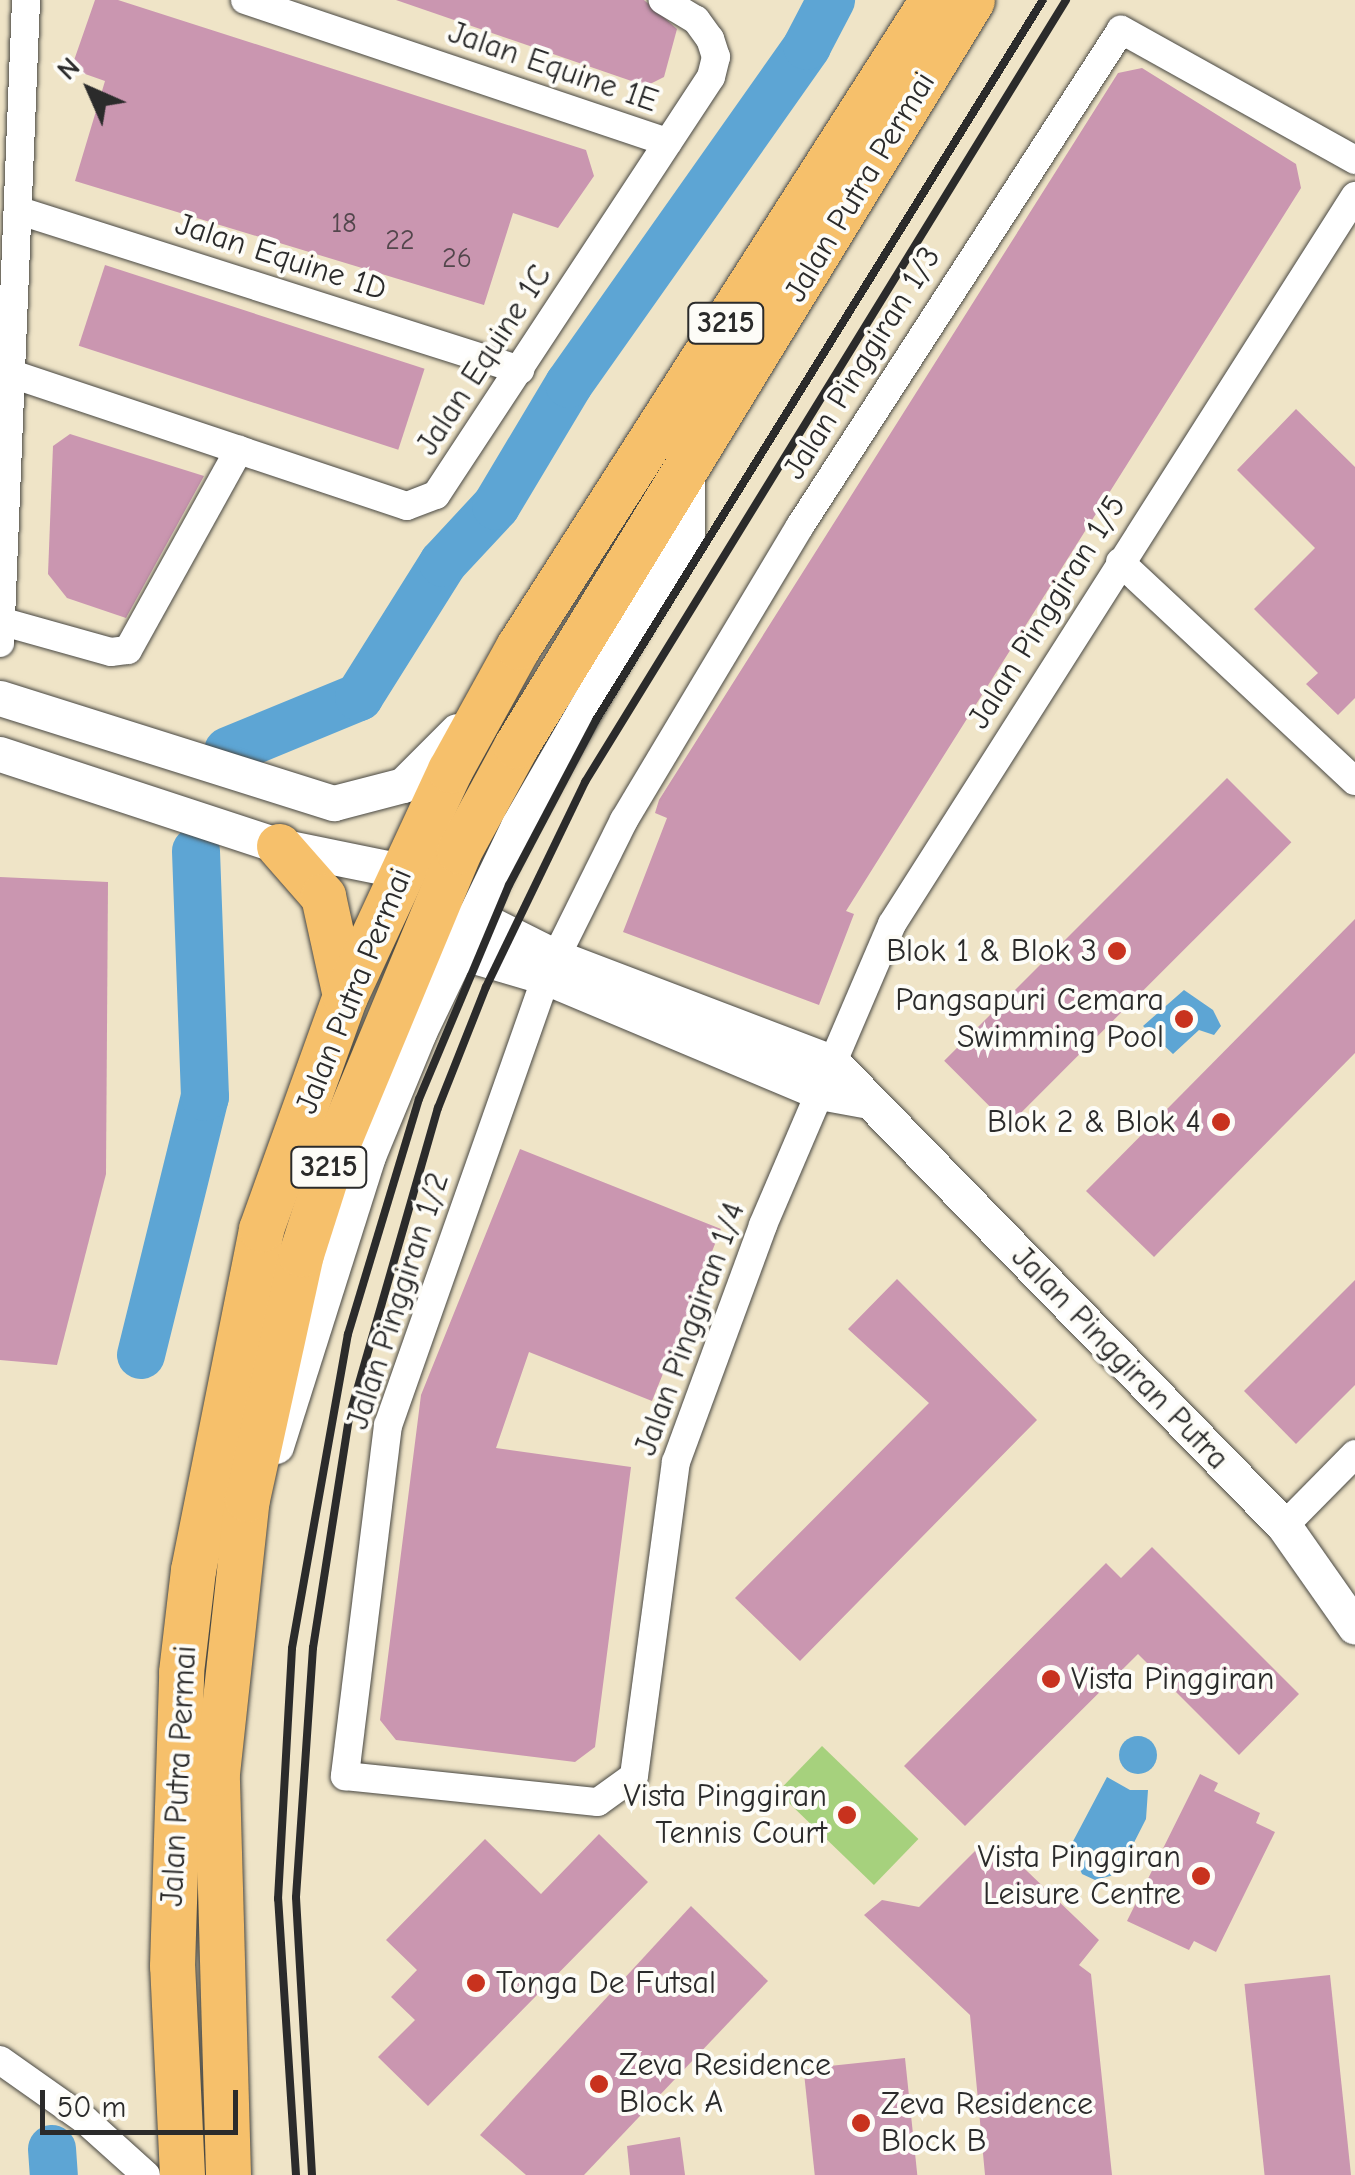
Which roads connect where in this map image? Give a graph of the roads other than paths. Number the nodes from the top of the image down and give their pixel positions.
1 (26, 0) edge
2 (244, 0) edge
3 (663, 0) edge
4 (932, 0) edge
5 (972, 0) edge
6 (668, 142) junction
7 (1355, 160) edge
8 (1350, 204) edge
9 (20, 210) junction
10 (520, 370) junction
11 (15, 375) junction
12 (239, 450) junction
13 (687, 469) junction
14 (1120, 562) junction
15 (1, 629) edge
16 (518, 646) junction
17 (0, 698) edge
18 (0, 754) edge
19 (1355, 781) edge
20 (279, 846) junction
21 (459, 850) junction
22 (402, 871) junction
23 (474, 916) junction
24 (458, 951) junction
25 (551, 967) junction
26 (345, 996) junction
27 (826, 1078) junction
28 (1355, 1454) edge
29 (247, 1499) junction
30 (1284, 1526) junction
31 (1355, 1627) edge
32 (634, 1776) joint
33 (10, 2067) edge
34 (146, 2175) edge
35 (182, 2175) edge
36 (228, 2175) edge

1 - 9 street
2 - 6 street, Jalan Equine 1E
3 - 6 street, Jalan Equine 1C
4 - 16 main road, Jalan Putra Permai / 3215
5 - 13 main road, Jalan Putra Permai / 3215
6 - 10 street, Jalan Equine 1C
7 - 25 street, Jalan Pinggiran 1/3
8 - 14 street, Jalan Pinggiran 1/5
9 - 10 street, Jalan Equine 1D
9 - 11 street
10 - 12 street, Jalan Equine 1C
11 - 12 street, Jalan Equine 1C
11 - 15 street
12 - 15 street
13 - 21 main road, Jalan Putra Permai / 3215
13 - 23 street
14 - 19 street
14 - 27 street, Jalan Pinggiran 1/5
16 - 17 street
16 - 22 main road, Jalan Putra Permai / 3215
18 - 20 street
20 - 22 street
20 - 26 main road
21 - 22 main road
21 - 29 main road, Jalan Putra Permai / 3215
22 - 26 main road, Jalan Putra Permai / 3215
23 - 24 street
23 - 25 street
24 - 25 street
24 - 29 street
25 - 27 street, Jalan Pinggiran Putra
25 - 32 street, Jalan Pinggiran 1/2
26 - 35 main road, Jalan Putra Permai / 3215
27 - 30 street, Jalan Pinggiran Putra
27 - 32 street, Jalan Pinggiran 1/4
28 - 30 street
29 - 36 main road, Jalan Putra Permai / 3215
30 - 31 street, Jalan Pinggiran Putra
33 - 34 street

